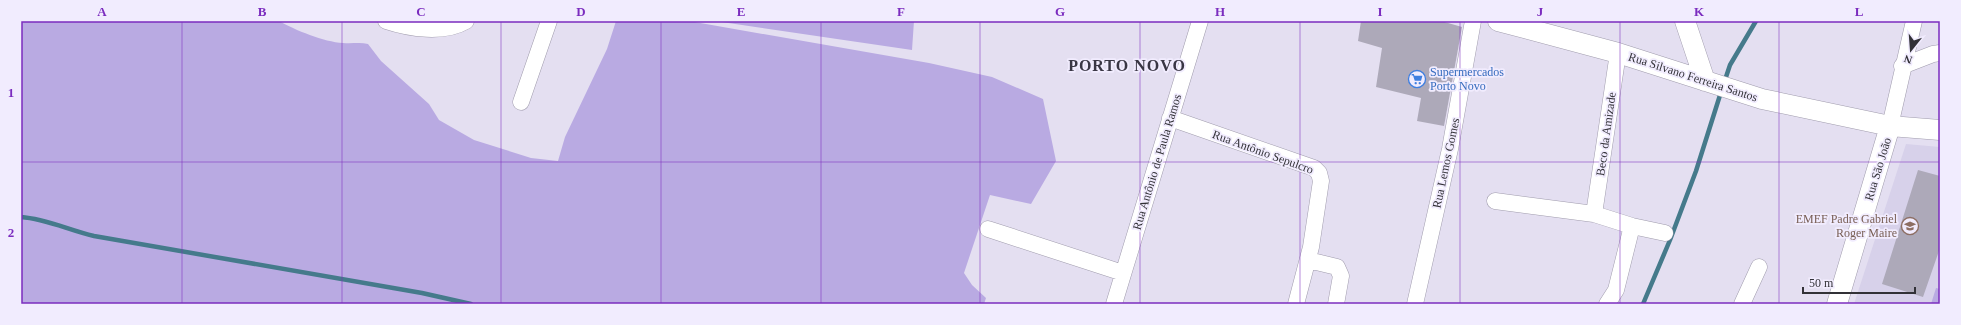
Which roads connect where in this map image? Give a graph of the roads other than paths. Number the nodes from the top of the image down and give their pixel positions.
1 (386, 21) edge
2 (466, 21) edge
3 (549, 21) edge
4 (1200, 21) edge
5 (1473, 21) edge
6 (1498, 21) edge
7 (1685, 21) edge
8 (1914, 21) edge
9 (443, 24) edge
10 (1618, 53) junction
11 (1940, 53) edge
12 (1902, 66) junction
13 (1705, 81) junction
14 (521, 102) dead end
15 (1170, 118) junction
16 (1890, 126) junction
17 (1940, 130) edge
18 (1496, 201) dead end
19 (1594, 214) junction
20 (1632, 226) junction
21 (988, 229) dead end
22 (1665, 233) dead end
23 (1308, 260) junction
24 (1759, 267) dead end
25 (1123, 273) junction
26 (1114, 304) edge
27 (1296, 304) edge
28 (1336, 304) edge
29 (1415, 304) edge
30 (1607, 304) edge
31 (1742, 304) edge
32 (1837, 304) edge

1 - 9 street
2 - 9 street
3 - 14 street
4 - 15 street, Rua Antônio de Paula Ramos
5 - 29 street, Rua Lemos Gomes
6 - 10 street, Rua Silvano Ferreira Santos
7 - 13 street
8 - 12 street
10 - 13 street, Rua Silvano Ferreira Santos
10 - 19 street, Beco da Amizade
11 - 12 street
12 - 16 street
13 - 16 street, Rua Silvano Ferreira Santos
15 - 23 street, Rua Antônio Sepulcro
15 - 25 street, Rua Antônio de Paula Ramos
16 - 17 street, Rua Silvano Ferreira Santos
16 - 32 street, Rua São João
18 - 19 street
19 - 20 street
20 - 22 street
20 - 30 street
21 - 25 street
23 - 27 street, Rua Antônio Sepulcro
23 - 28 street
24 - 31 street
25 - 26 street, Rua Antônio de Paula Ramos

